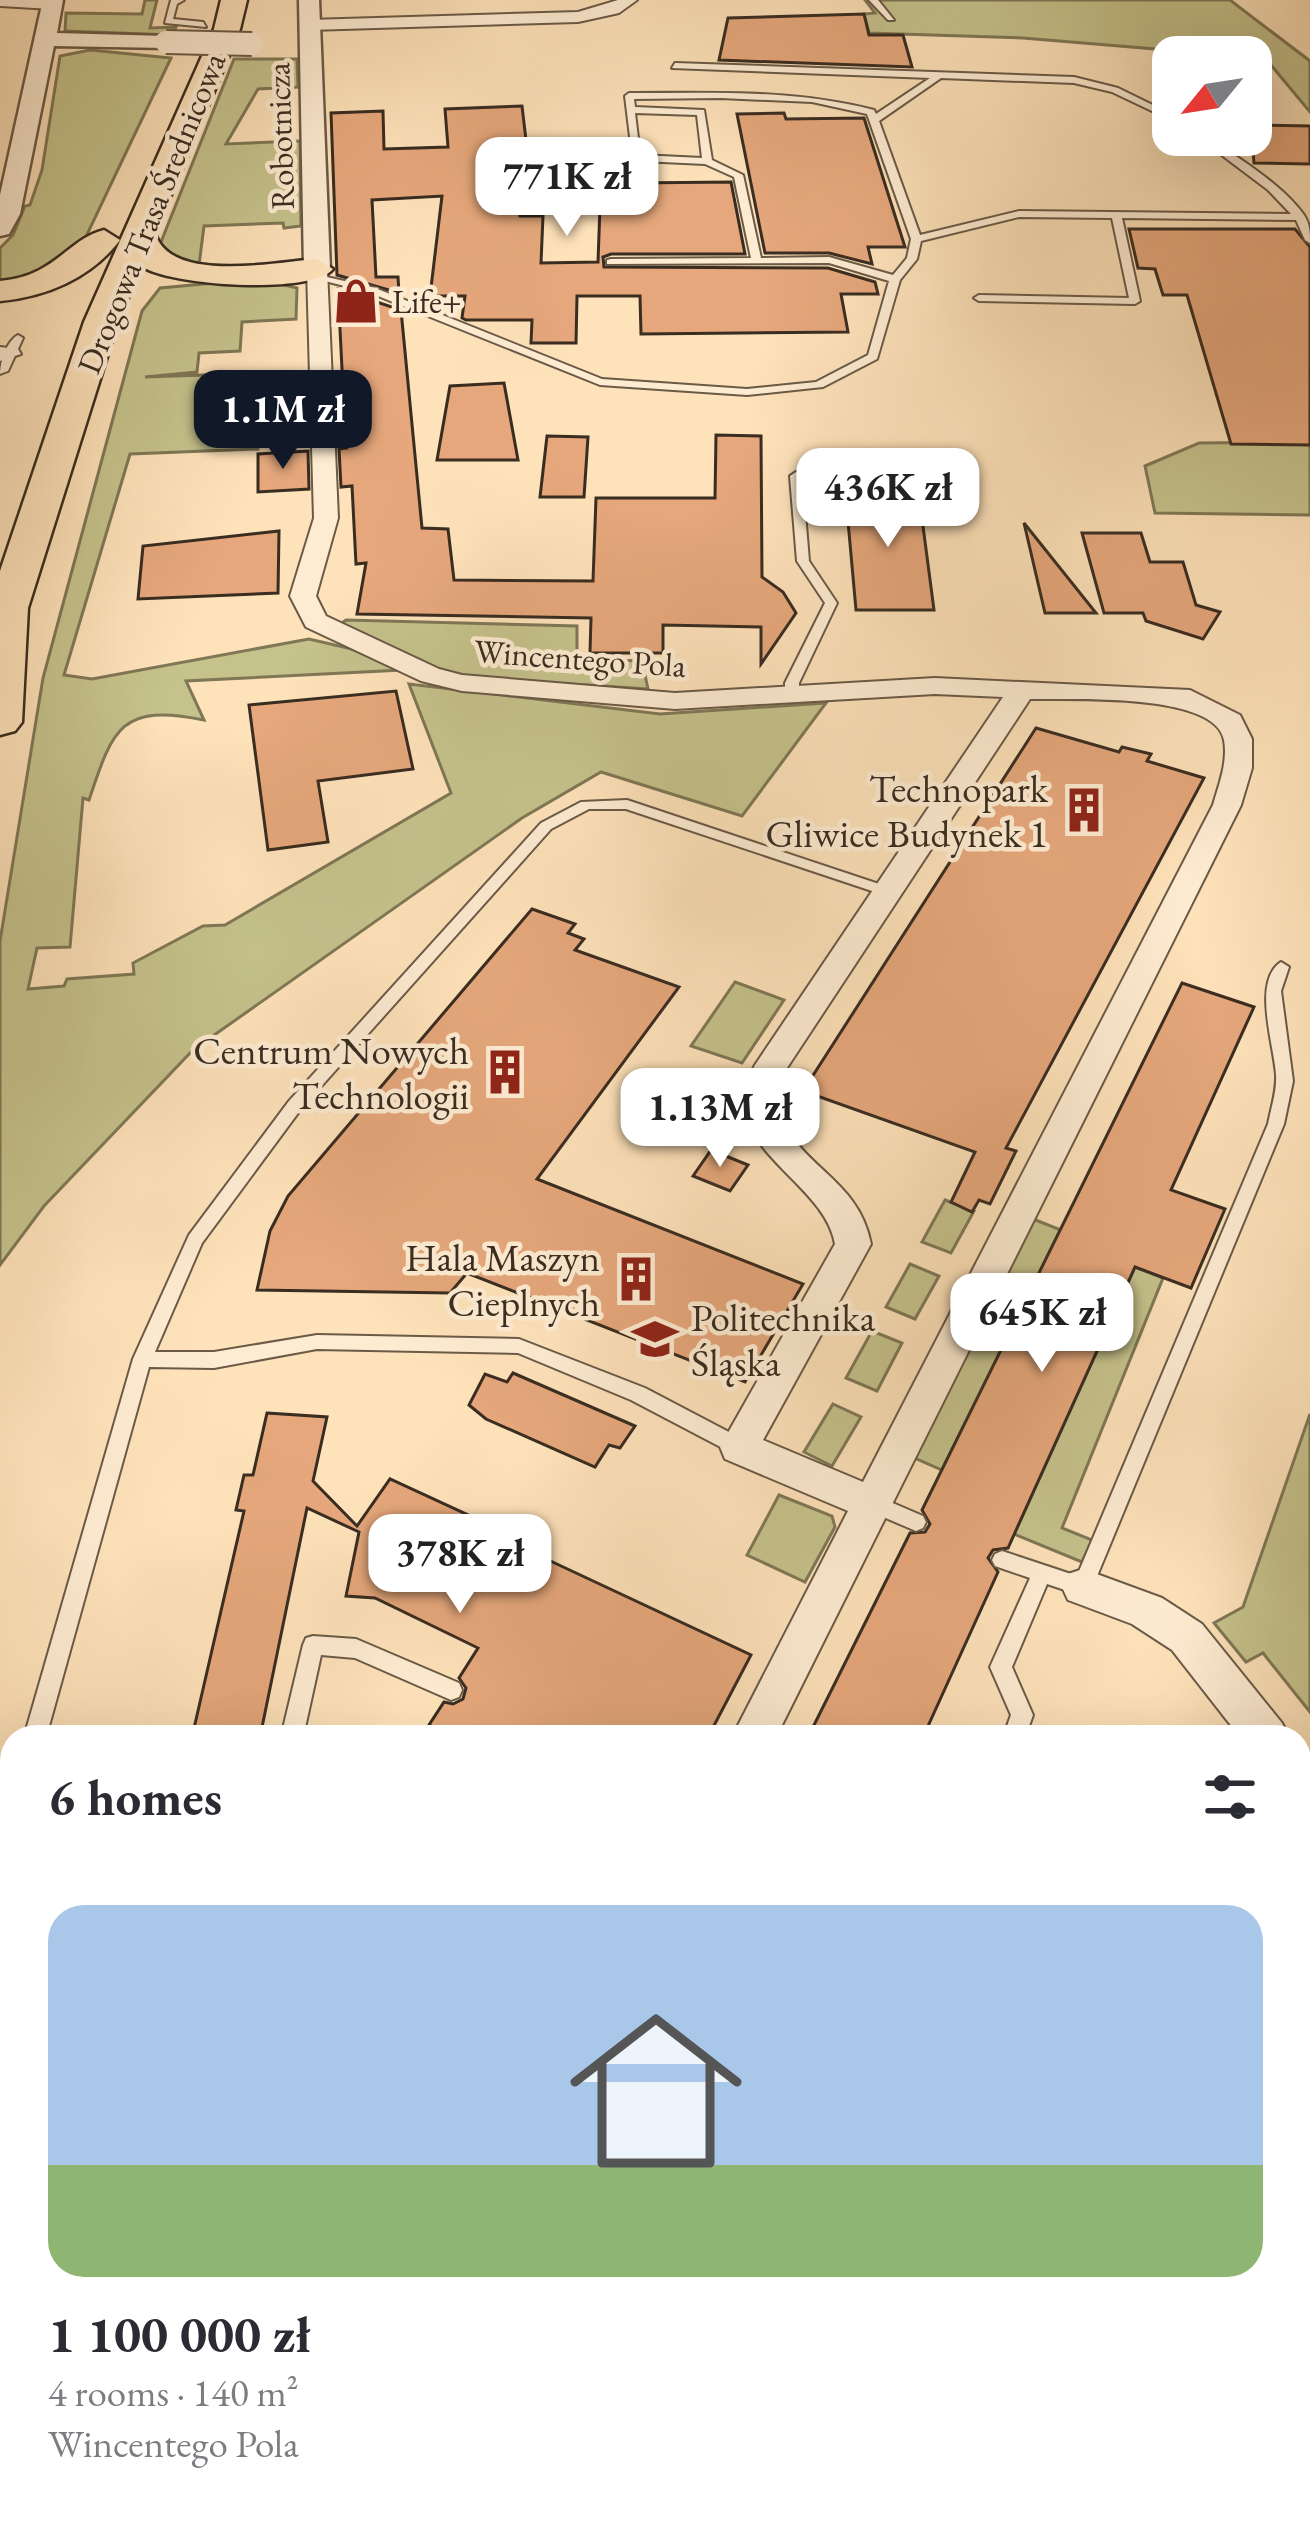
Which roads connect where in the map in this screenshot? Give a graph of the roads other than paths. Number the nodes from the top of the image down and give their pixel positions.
1 (180, 0) edge
2 (235, 0) edge
3 (309, 0) edge
4 (629, 0) edge
5 (873, 0) edge
6 (0, 1) edge
7 (57, 3) edge
8 (207, 13) edge
9 (891, 18) dead end
10 (45, 39) junction
11 (286, 40) junction
12 (675, 66) dead end
13 (824, 72) junction
14 (938, 76) junction
15 (806, 98) junction
16 (1152, 105) edge
17 (630, 110) junction
18 (701, 112) junction
19 (724, 112) dead end
20 (874, 120) junction
21 (1228, 156) edge
22 (636, 158) junction
23 (706, 161) junction
24 (638, 176) dead end
25 (1116, 214) junction
26 (1305, 218) edge
27 (0, 229) edge
28 (138, 229) junction
29 (916, 239) junction
30 (104, 240) junction
31 (1310, 240) edge
32 (756, 259) junction
33 (611, 262) dead end
34 (193, 274) junction
35 (318, 274) junction
36 (895, 279) junction
37 (0, 291) edge
38 (979, 298) dead end
39 (0, 301) edge
40 (53, 318) dead end
41 (101, 322) junction
42 (796, 476) dead end
43 (0, 521) edge
44 (4, 620) edge
45 (1022, 687) junction
46 (792, 695) junction
47 (0, 722) edge
48 (889, 892) junction
49 (1281, 967) dead end
50 (142, 1359) junction
51 (739, 1447) junction
52 (874, 1504) junction
53 (916, 1522) dead end
54 (1003, 1560) dead end
55 (1042, 1573) junction
56 (1083, 1587) junction
57 (452, 1690) dead end
58 (37, 1725) edge
59 (295, 1725) edge
60 (760, 1725) edge
61 (1018, 1725) edge
62 (1257, 1725) edge

1 - 8 lane
2 - 28 main road, Drogowa Trasa Średnicowa
3 - 11 street, Robotnicza
4 - 11 street
5 - 9 lane
6 - 7 street
7 - 10 street
8 - 30 main road, Drogowa Trasa Średnicowa
10 - 11 street, bridge
10 - 27 street
11 - 35 street, Robotnicza
12 - 13 lane
13 - 14 lane
13 - 15 lane
14 - 16 lane
14 - 20 lane
15 - 17 lane
15 - 20 lane
17 - 18 lane
17 - 22 lane
18 - 19 lane
18 - 23 lane
20 - 29 lane
21 - 26 lane
22 - 23 lane
22 - 24 lane
23 - 32 lane
25 - 26 lane
25 - 29 lane
25 - 38 lane
26 - 31 lane
28 - 34 main road
28 - 41 main road, Drogowa Trasa Średnicowa
29 - 36 lane
30 - 37 main road
30 - 43 main road, Drogowa Trasa Średnicowa
32 - 33 lane
32 - 36 lane
34 - 35 main road
34 - 41 main road
35 - 36 lane
35 - 46 street, Wincentego Pola
39 - 40 main road
41 - 44 main road, Drogowa Trasa Średnicowa
42 - 46 lane
44 - 47 main road, Drogowa Trasa Średnicowa
45 - 46 street, Wincentego Pola
45 - 48 street
45 - 52 street, Wincentego Pola
48 - 50 lane
48 - 51 street
49 - 56 lane
50 - 51 lane
50 - 58 lane
51 - 52 street
52 - 53 lane
52 - 60 street, Wincentego Pola
54 - 55 lane
55 - 56 lane
55 - 61 lane
56 - 62 street
57 - 59 lane

